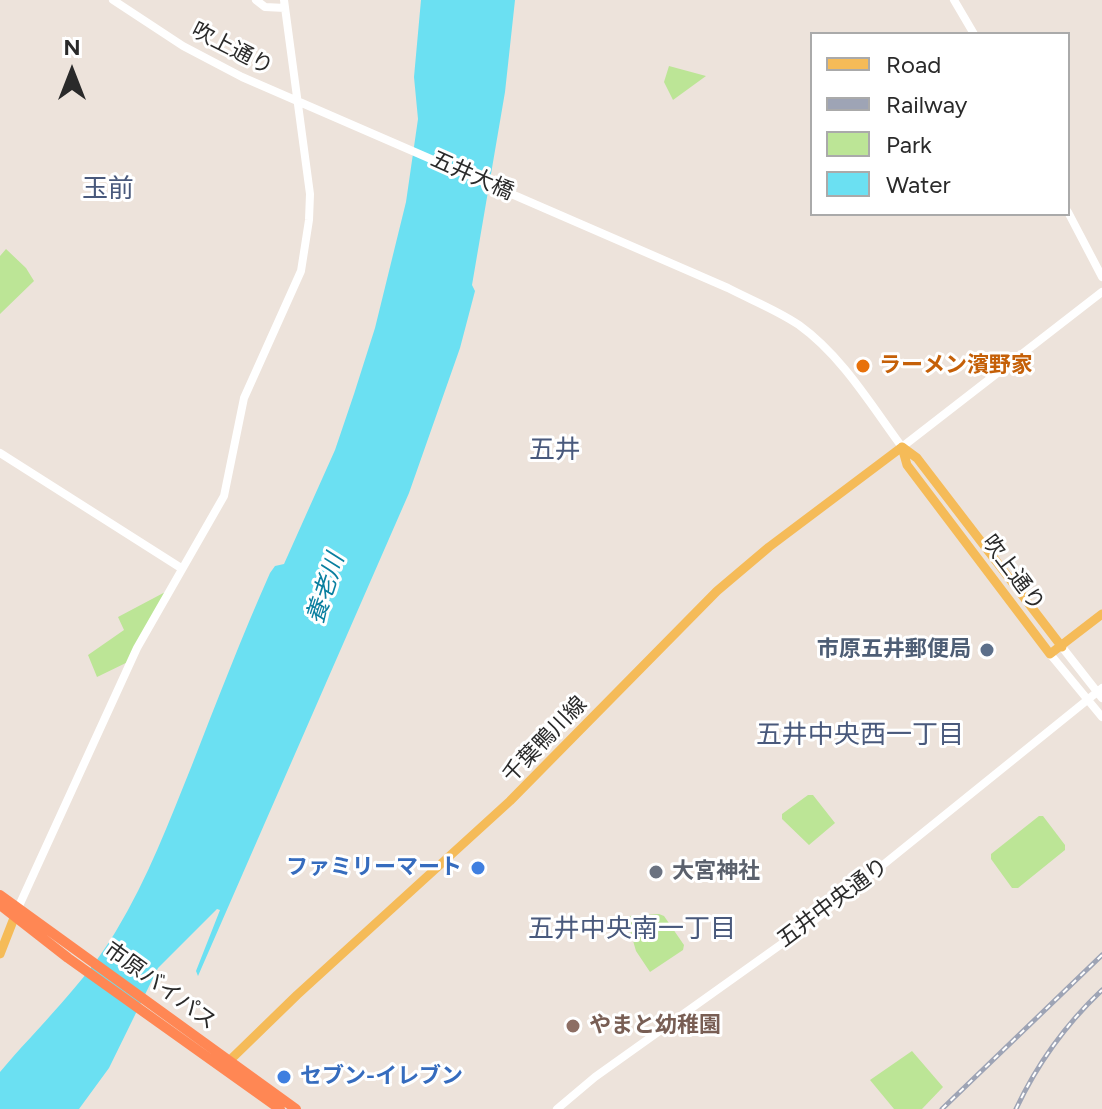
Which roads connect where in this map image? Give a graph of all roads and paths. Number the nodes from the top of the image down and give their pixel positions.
1 (113, 0) edge
2 (256, 0) edge
3 (954, 0) edge
4 (284, 4) edge
5 (973, 32) edge
6 (298, 100) junction
7 (1070, 216) edge
8 (646, 253) joint
9 (1102, 277) edge
10 (1102, 292) edge
11 (902, 447) junction
12 (0, 453) edge
13 (181, 568) junction
14 (1102, 614) edge
15 (1062, 647) junction
16 (1050, 654) junction
17 (1101, 693) edge
18 (1089, 699) junction
19 (1102, 717) edge
20 (0, 895) edge
21 (0, 905) edge
22 (16, 913) junction
23 (0, 954) edge
24 (191, 1040) junction
25 (226, 1064) junction
26 (280, 1109) edge
27 (296, 1109) edge
28 (557, 1109) edge

1 - 6 street, 吹上通り
2 - 4 street
3 - 5 street
4 - 6 street
6 - 8 street, 五井大橋
6 - 13 street
7 - 9 street
8 - 11 street, 吹上通り
10 - 11 street
11 - 15 main road, 吹上通り
11 - 16 main road, 吹上通り
11 - 25 main road, 千葉鴨川線
12 - 13 street
13 - 22 street
14 - 15 main road
15 - 16 main road
15 - 17 street, 吹上通り
16 - 18 street, 吹上通り
17 - 18 street, 五井中央通り
18 - 19 street, 吹上通り
18 - 28 street, 五井中央通り
20 - 22 highway, 市原バイパス
21 - 22 highway, 市原バイパス
22 - 23 main road
22 - 24 highway, 市原バイパス
22 - 24 highway, 市原バイパス
24 - 25 highway, 市原バイパス
25 - 26 highway, 市原バイパス
25 - 27 highway, 市原バイパス

